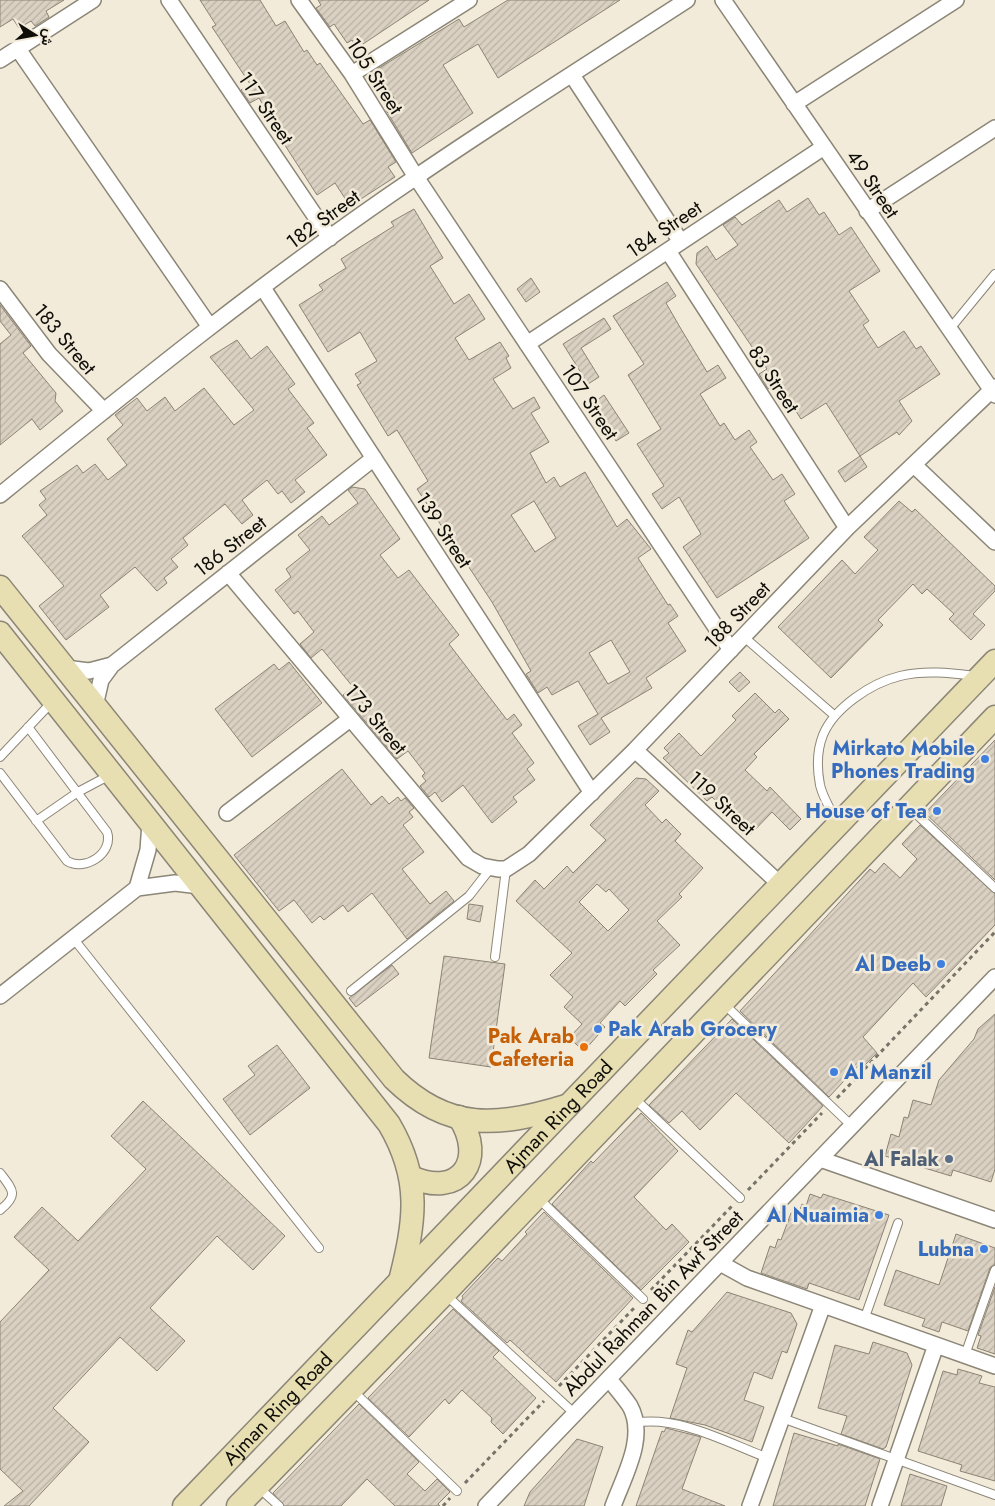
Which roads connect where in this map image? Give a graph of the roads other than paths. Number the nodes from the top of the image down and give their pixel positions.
1 (94, 0) edge
2 (168, 0) edge
3 (299, 0) edge
4 (469, 0) edge
5 (687, 0) edge
6 (723, 0) edge
7 (956, 0) edge
8 (18, 48) junction
9 (0, 60) edge
10 (352, 74) junction
11 (572, 75) junction
12 (794, 104) junction
13 (995, 128) edge
14 (824, 147) junction
15 (416, 177) junction
16 (868, 211) junction
17 (330, 238) junction
18 (681, 242) junction
19 (668, 251) junction
20 (995, 274) edge
21 (0, 288) edge
22 (263, 288) junction
23 (210, 327) junction
24 (949, 330) junction
25 (527, 344) junction
26 (994, 391) edge
27 (104, 411) junction
28 (374, 458) junction
29 (914, 465) junction
30 (0, 495) edge
31 (847, 528) junction
32 (995, 542) edge
33 (228, 573) junction
34 (0, 587) edge
35 (0, 632) edge
36 (744, 637) junction
37 (731, 650) junction
38 (112, 665) junction
39 (65, 668) junction
40 (988, 669) edge
41 (54, 701) junction
42 (95, 706) junction
43 (835, 716) junction
44 (995, 717) edge
45 (350, 719) junction
46 (28, 727) junction
47 (635, 750) junction
48 (0, 757) edge
49 (0, 773) edge
50 (111, 774) junction
51 (78, 792) junction
52 (592, 793) junction
53 (909, 807) junction
54 (227, 813) dead end
55 (36, 821) junction
56 (150, 823) junction
57 (839, 825) junction
58 (506, 868) junction
59 (490, 869) junction
60 (781, 885) junction
61 (200, 886) junction
62 (137, 888) junction
63 (995, 888) edge
64 (73, 938) junction
65 (494, 957) dead end
66 (995, 977) edge
67 (351, 991) dead end
68 (0, 996) edge
69 (722, 1002) junction
70 (632, 1097) junction
71 (570, 1105) junction
72 (459, 1117) junction
73 (852, 1126) junction
74 (820, 1159) junction
75 (0, 1173) edge
76 (411, 1177) junction
77 (537, 1196) junction
78 (740, 1198) road end
79 (0, 1210) edge
80 (995, 1220) edge
81 (898, 1223) dead end
82 (319, 1248) dead end
83 (720, 1263) junction
84 (995, 1270) edge
85 (400, 1282) junction
86 (444, 1294) junction
87 (643, 1299) road end
88 (823, 1305) junction
89 (864, 1320) junction
90 (936, 1345) junction
91 (965, 1356) junction
92 (995, 1366) edge
93 (609, 1379) junction
94 (351, 1390) junction
95 (574, 1414) junction
96 (782, 1418) junction
97 (636, 1423) junction
98 (768, 1458) junction
99 (896, 1460) junction
100 (257, 1487) junction
101 (458, 1491) road end
102 (995, 1495) edge
103 (184, 1506) edge
104 (238, 1506) edge
105 (278, 1506) edge
106 (486, 1506) edge
107 (613, 1506) edge
108 (750, 1506) edge
109 (880, 1506) edge

1 - 8 street
2 - 17 street, 117 Street
3 - 10 street, 105 Street
4 - 10 street
5 - 11 street, 182 Street
6 - 12 street, 49 Street
7 - 12 street
8 - 9 street
8 - 23 street
10 - 15 street, 105 Street
11 - 15 street, 182 Street
11 - 18 street
12 - 14 street, 49 Street
13 - 16 street
14 - 16 street, 49 Street
14 - 18 street, 184 Street
15 - 17 street, 182 Street
15 - 25 street, 107 Street
16 - 24 street, 49 Street
17 - 22 street, 182 Street
18 - 19 street, 184 Street
19 - 25 street, 184 Street
19 - 31 street, 83 Street
20 - 24 lane
21 - 27 street, 183 Street
22 - 23 street, 182 Street
22 - 28 street, 139 Street
23 - 27 street, 182 Street
24 - 26 street, 49 Street
25 - 37 street, 107 Street
26 - 29 street, 188 Street
27 - 30 street, 182 Street
28 - 33 street, 186 Street
28 - 52 street, 139 Street
29 - 31 street, 188 Street
29 - 32 street
31 - 36 street, 188 Street
33 - 38 street, 186 Street
33 - 45 street, 173 Street
34 - 39 main road
35 - 41 main road
36 - 37 street, 188 Street
36 - 43 lane
37 - 47 street, 188 Street
38 - 39 street, 186 Street
38 - 42 street, 186 Street
39 - 42 main road
40 - 43 lane
40 - 57 main road, Ajman Ring Road
41 - 46 lane
41 - 50 main road
42 - 72 main road
43 - 57 lane
44 - 53 main road, Ajman Ring Road
45 - 54 street
45 - 59 street, 173 Street
46 - 48 lane
46 - 51 lane
47 - 52 street, 188 Street
47 - 60 street, 119 Street
49 - 55 lane
50 - 51 lane
50 - 56 main road
51 - 55 lane
51 - 55 lane
52 - 58 street, 188 Street
53 - 63 lane
53 - 69 main road, Ajman Ring Road
56 - 61 main road
56 - 62 street
57 - 60 main road, Ajman Ring Road
58 - 59 street
58 - 65 lane
59 - 67 lane
60 - 71 main road, Ajman Ring Road
61 - 62 street
61 - 76 main road
62 - 64 street
64 - 68 street
64 - 82 lane
66 - 73 street, Abdul Rahman Bin Awf Street
69 - 70 main road, Ajman Ring Road
69 - 73 lane
70 - 77 main road, Ajman Ring Road
70 - 78 lane
71 - 72 main road
71 - 85 main road, Ajman Ring Road
72 - 76 main road
73 - 74 street, Abdul Rahman Bin Awf Street
74 - 80 street
74 - 83 street, Abdul Rahman Bin Awf Street
75 - 79 lane
76 - 85 main road
77 - 86 main road, Ajman Ring Road
77 - 87 lane
81 - 89 lane
83 - 88 street
83 - 93 street, Abdul Rahman Bin Awf Street
84 - 91 lane
85 - 103 main road, Ajman Ring Road
86 - 94 main road, Ajman Ring Road
86 - 95 lane
88 - 89 street
88 - 96 street
89 - 90 street
90 - 91 street
90 - 99 street
91 - 92 street
93 - 95 street, Abdul Rahman Bin Awf Street
93 - 97 street
94 - 100 main road, Ajman Ring Road
94 - 101 lane
95 - 106 street, Abdul Rahman Bin Awf Street
96 - 98 street
96 - 99 lane
97 - 98 lane
97 - 107 street
98 - 108 street
99 - 102 lane
99 - 109 street
100 - 104 main road, Ajman Ring Road
100 - 105 lane

